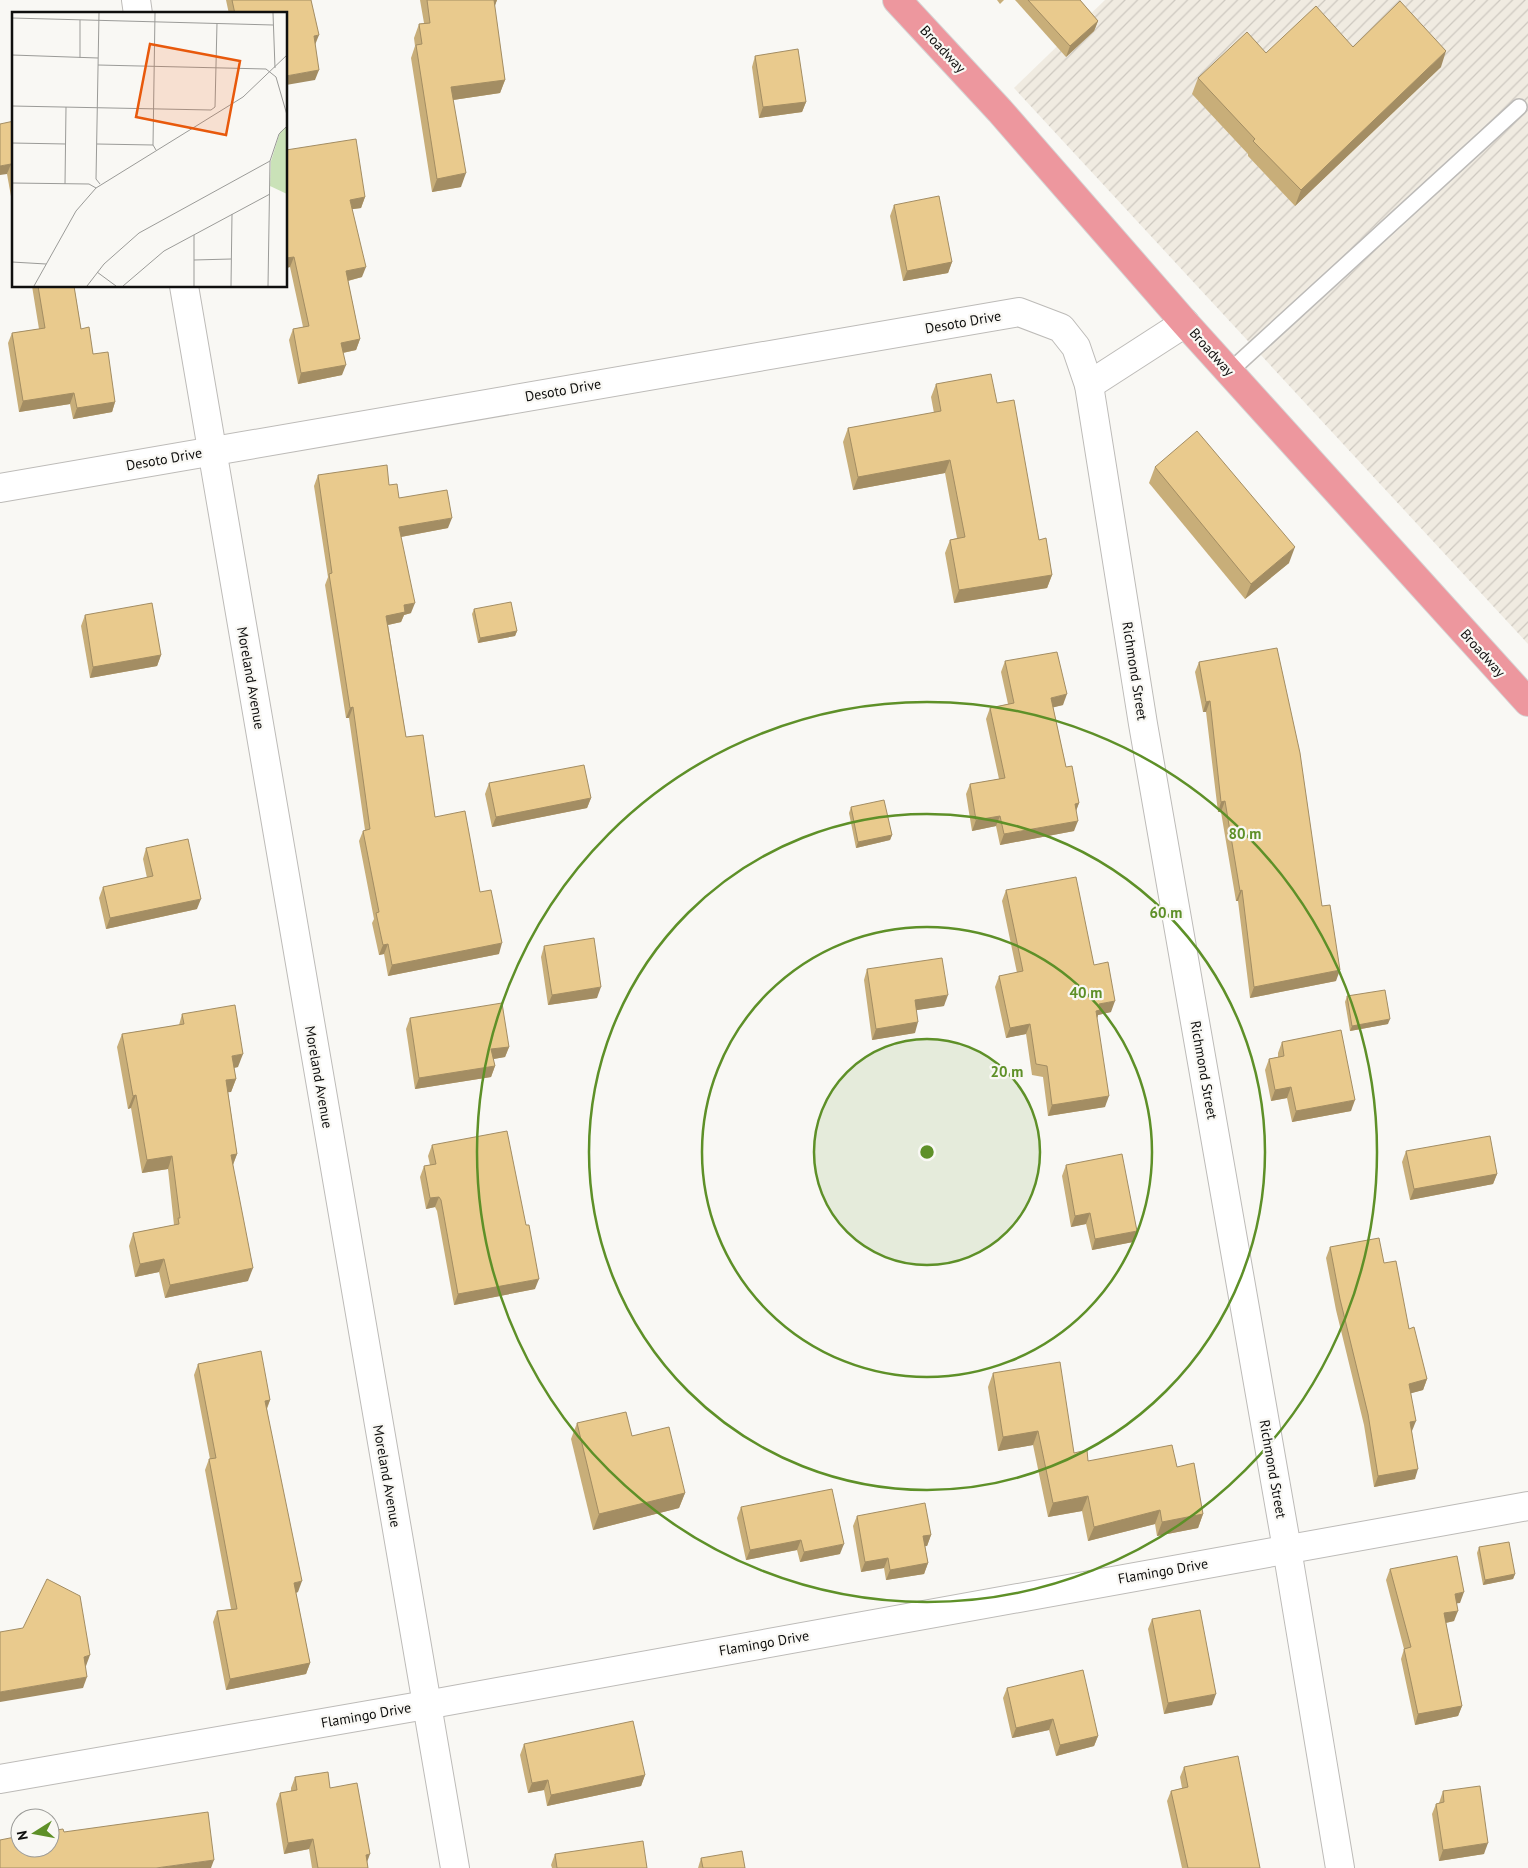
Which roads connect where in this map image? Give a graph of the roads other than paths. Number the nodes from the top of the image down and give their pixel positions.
1 (897, 0) edge
2 (1519, 107) dead end
3 (184, 288) edge
4 (1185, 323) junction
5 (1230, 371) junction
6 (1089, 385) junction
7 (212, 450) junction
8 (0, 488) edge
9 (1528, 702) edge
10 (1528, 1506) edge
11 (1287, 1549) junction
12 (426, 1705) junction
13 (0, 1778) edge
14 (455, 1868) edge
15 (1340, 1868) edge

1 - 4 main road, Broadway
2 - 5 lane
3 - 7 street, Moreland Avenue
4 - 5 main road, Broadway
4 - 6 street
5 - 9 main road, Broadway
6 - 7 street, Desoto Drive
6 - 11 street, Richmond Street
7 - 8 street, Desoto Drive
7 - 12 street, Moreland Avenue
10 - 11 street, Flamingo Drive
11 - 12 street, Flamingo Drive
11 - 15 street, Richmond Street
12 - 13 street, Flamingo Drive
12 - 14 street, Moreland Avenue

